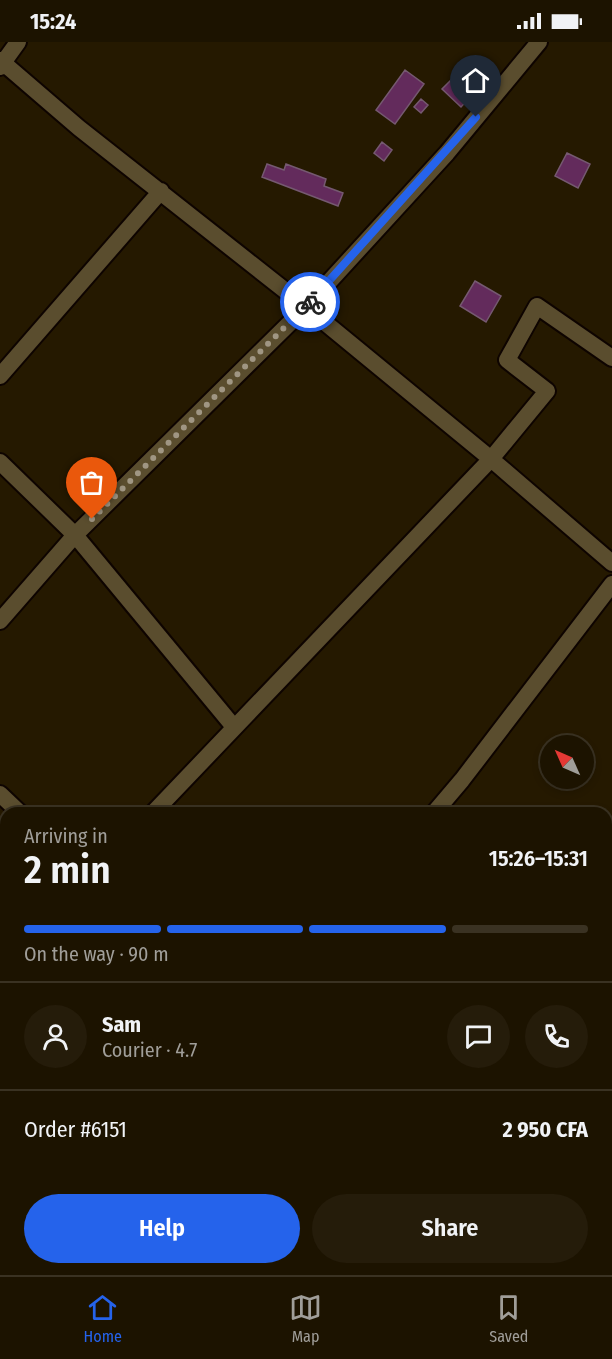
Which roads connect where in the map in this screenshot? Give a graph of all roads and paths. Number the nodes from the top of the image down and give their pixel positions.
1 (18, 42) edge
2 (539, 42) edge
3 (1, 63) edge
4 (161, 191) junction
5 (306, 307) junction
6 (612, 358) edge
7 (0, 376) edge
8 (491, 459) junction
9 (0, 462) edge
10 (75, 535) junction
11 (612, 563) edge
12 (612, 584) edge
13 (0, 621) edge
14 (234, 727) junction
15 (0, 794) edge
16 (14, 807) edge
17 (159, 807) edge
18 (439, 807) edge

1 - 3 street
2 - 5 street
3 - 4 street
4 - 5 street
4 - 7 street
5 - 8 street
5 - 10 street
6 - 8 street
8 - 11 street
8 - 14 street
9 - 10 street
10 - 13 street
10 - 14 street
12 - 18 street
14 - 17 street
15 - 16 street

